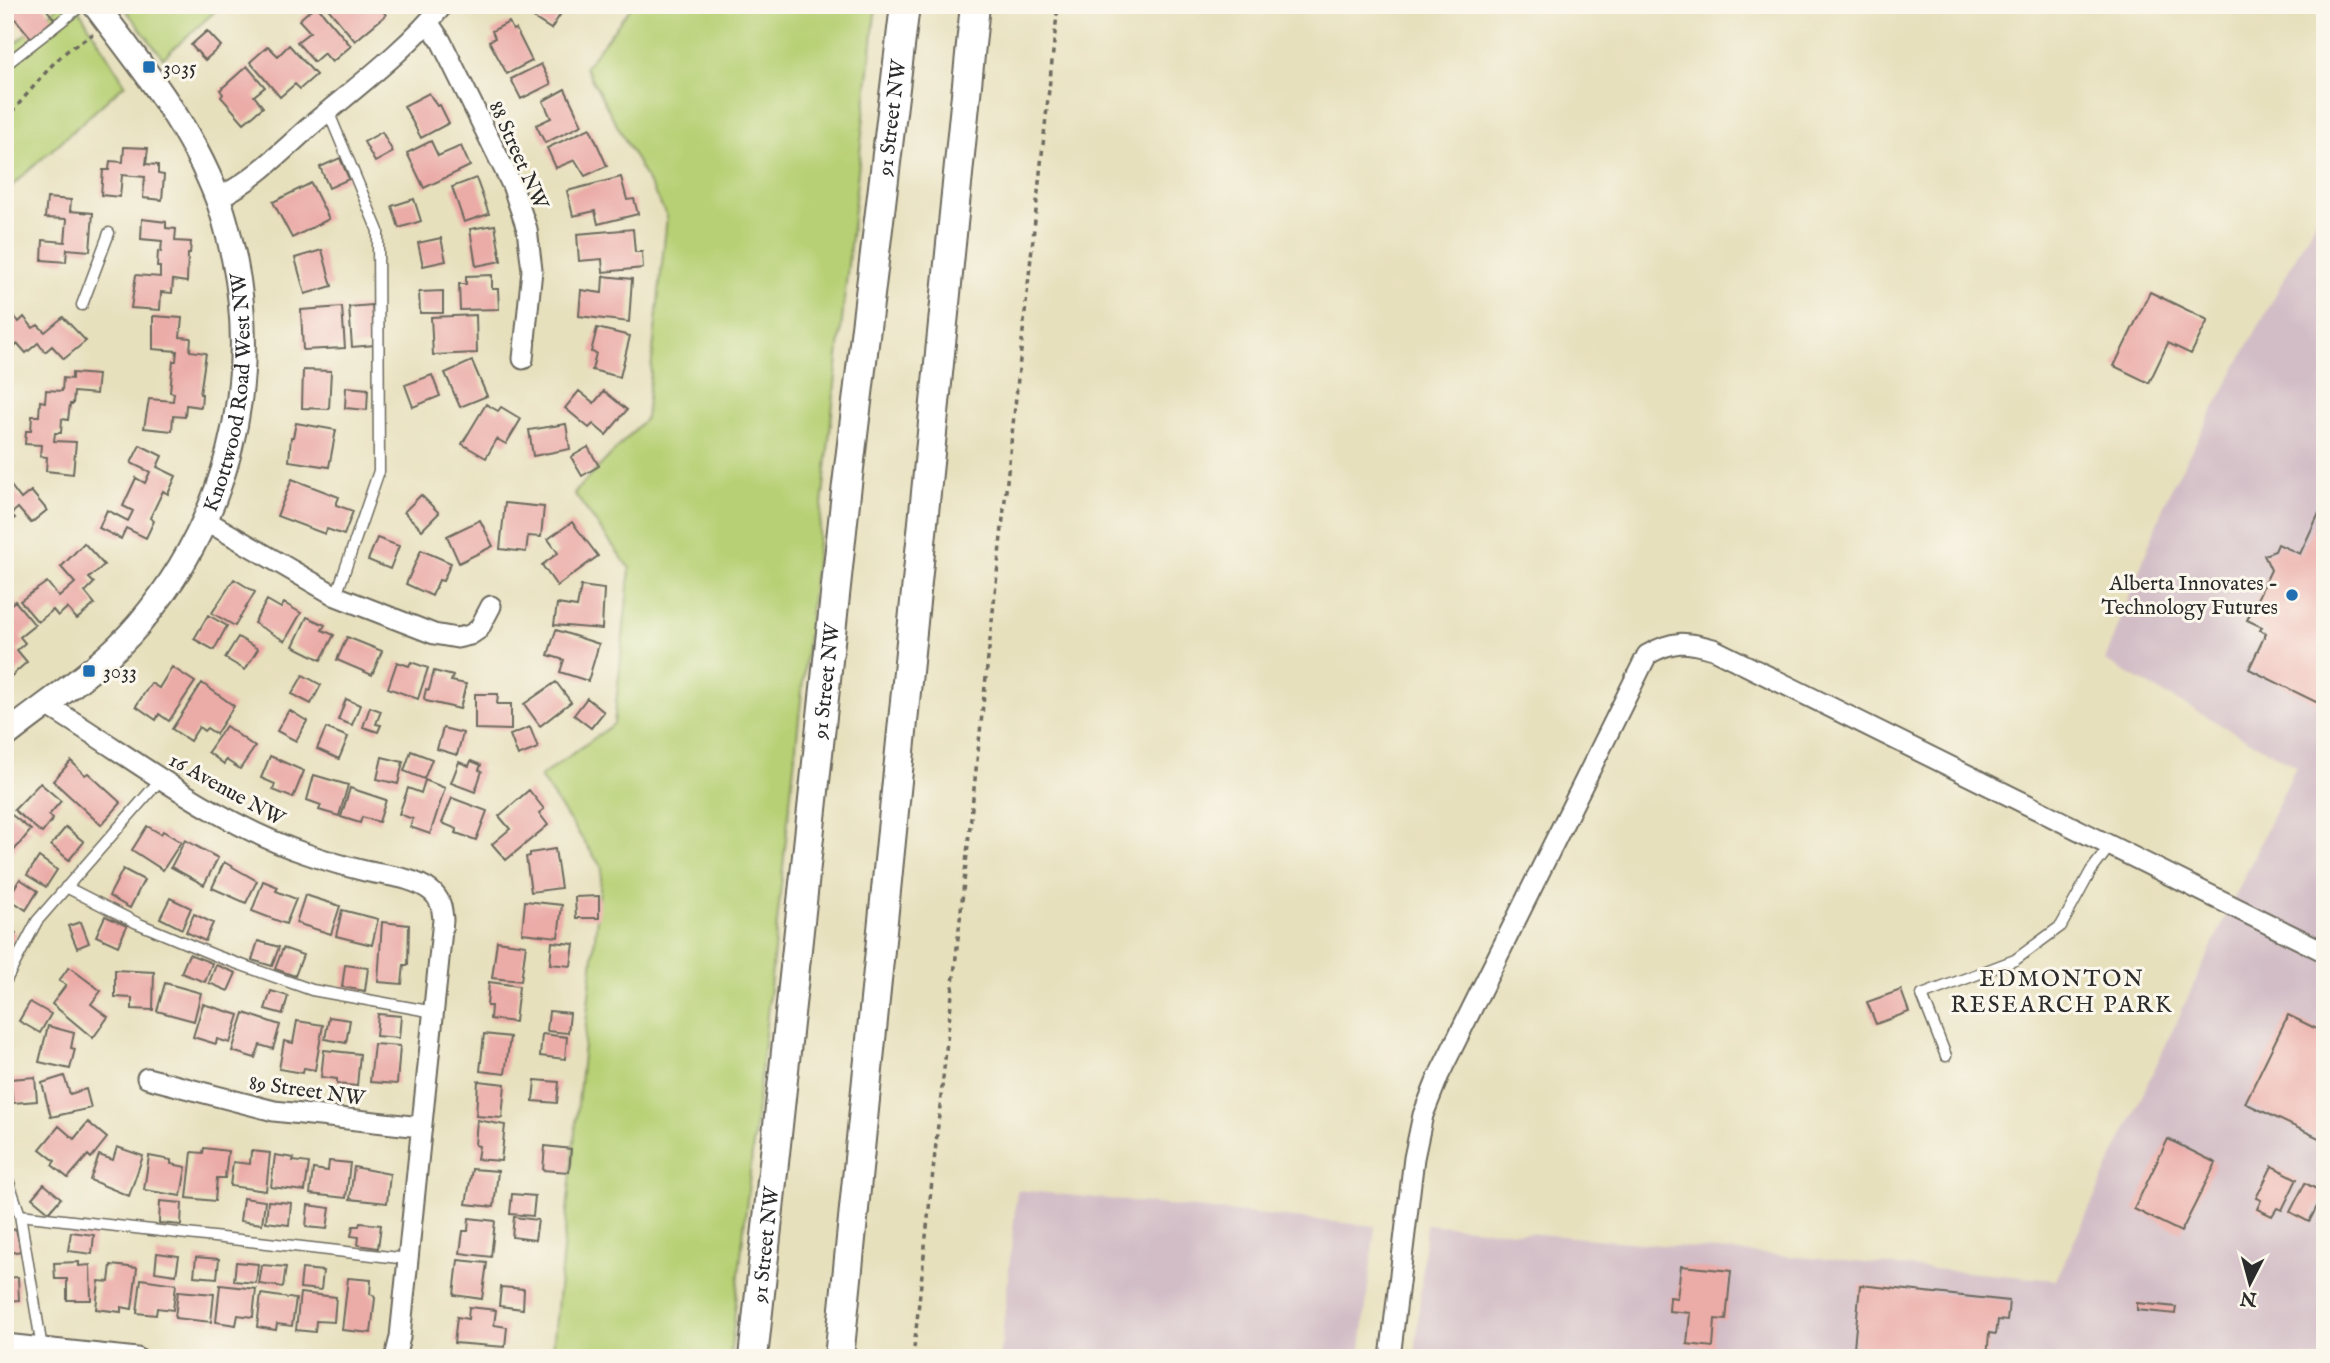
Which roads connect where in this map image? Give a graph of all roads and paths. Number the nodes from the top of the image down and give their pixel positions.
1 (82, 5) edge
2 (95, 5) edge
3 (443, 5) edge
4 (905, 5) edge
5 (975, 5) edge
6 (1058, 5) edge
7 (428, 22) junction
8 (93, 33) dead end
9 (5, 65) edge
10 (328, 111) junction
11 (5, 120) edge
12 (218, 198) junction
13 (109, 233) dead end
14 (82, 305) dead end
15 (523, 359) dead end
16 (205, 520) junction
17 (337, 596) junction
18 (491, 606) dead end
19 (45, 704) junction
20 (5, 736) edge
21 (161, 779) junction
22 (2110, 846) junction
23 (66, 887) junction
24 (2325, 952) edge
25 (5, 982) edge
26 (434, 1012) junction
27 (1945, 1056) dead end
28 (148, 1078) dead end
29 (421, 1127) junction
30 (5, 1171) edge
31 (20, 1215) junction
32 (408, 1259) junction
33 (5, 1344) edge
34 (42, 1348) junction
35 (137, 1358) edge
36 (395, 1358) edge
37 (753, 1358) edge
38 (839, 1358) edge
39 (913, 1358) edge
40 (1390, 1358) edge

1 - 9 lane
2 - 12 street, Knottwood Road West NW
3 - 7 street
4 - 37 main road, 91 Street NW
5 - 38 main road
6 - 39 path
7 - 10 street
7 - 15 street, 88 Street NW
8 - 11 path
10 - 12 street
10 - 17 lane
12 - 16 street, Knottwood Road West NW
13 - 14 lane
16 - 17 street, Knottwood Road West NW
16 - 19 street, Knottwood Road West NW
17 - 18 street, Knottwood Road West NW
19 - 20 street, Knottwood Road West NW
19 - 21 street, 16 Avenue NW
21 - 23 lane
21 - 26 street, 16 Avenue NW
22 - 24 street
22 - 27 lane
22 - 40 street
23 - 25 lane
23 - 26 lane
26 - 29 street
28 - 29 street, 89 Street NW
29 - 32 street
30 - 31 lane
31 - 32 lane
31 - 34 lane
32 - 36 street
33 - 34 street
34 - 35 street

